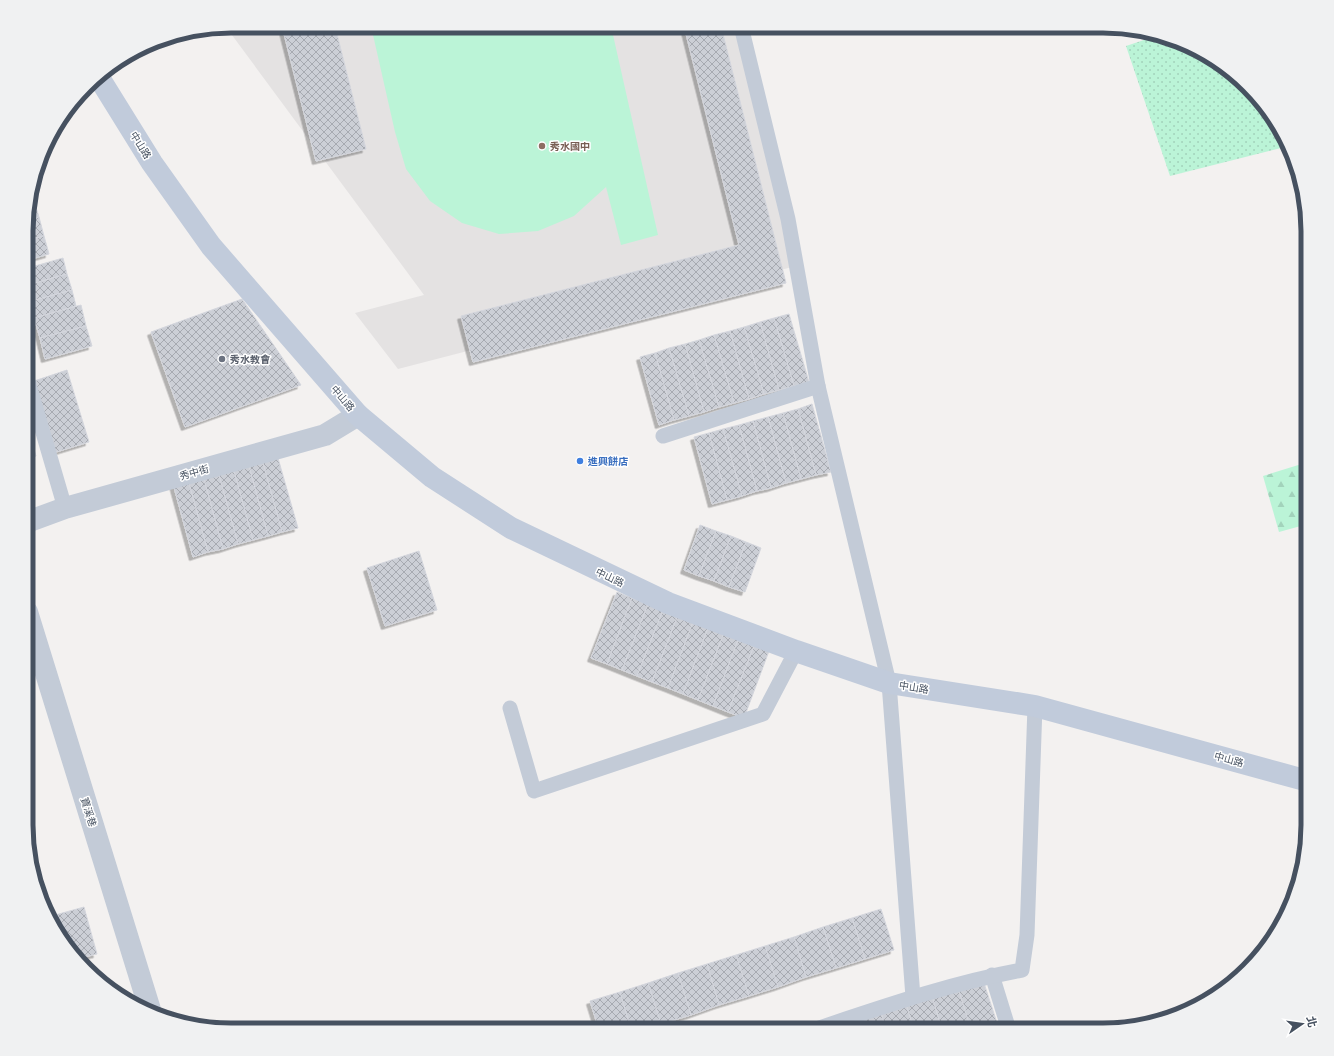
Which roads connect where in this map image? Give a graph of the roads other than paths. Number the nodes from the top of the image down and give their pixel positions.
1 (743, 33) edge
2 (101, 81) edge
3 (818, 386) junction
4 (33, 399) edge
5 (358, 415) junction
6 (663, 436) dead end
7 (65, 508) junction
8 (33, 520) edge
9 (33, 631) edge
10 (796, 651) junction
11 (889, 683) junction
12 (1035, 706) junction
13 (510, 708) dead end
14 (1301, 779) edge
15 (992, 975) junction
16 (913, 997) junction
17 (149, 1005) edge
18 (834, 1023) edge
19 (1007, 1023) edge

1 - 3 lane
2 - 5 street, 中山路
3 - 6 lane
3 - 11 lane
4 - 7 lane
5 - 7 street, 秀中街
5 - 10 street, 中山路
7 - 8 street, 秀中街
9 - 17 street, 寶溪巷
10 - 11 street, 中山路
10 - 13 lane
11 - 12 street, 中山路
11 - 16 lane
12 - 14 street, 中山路
12 - 15 lane
15 - 16 lane
15 - 19 lane
16 - 18 lane

